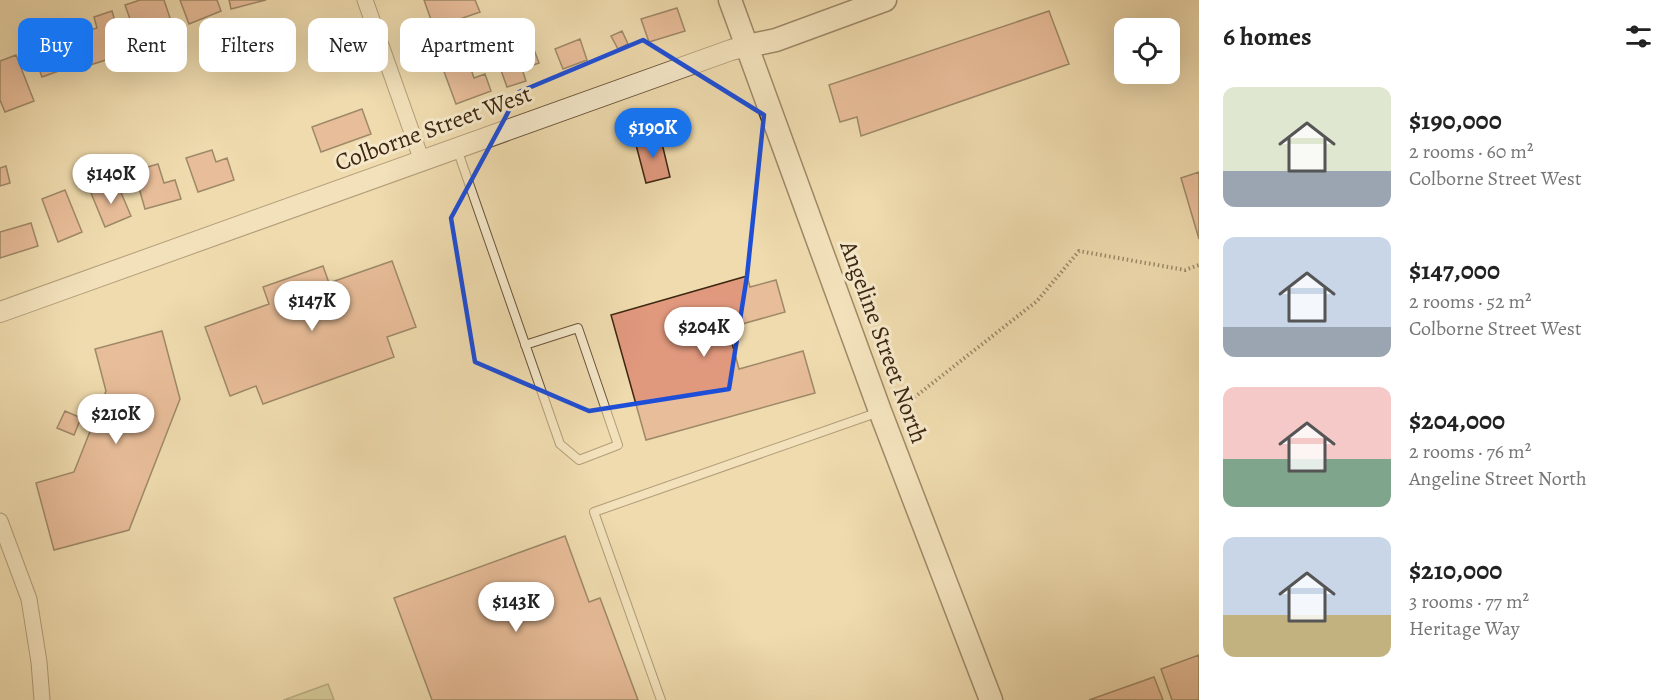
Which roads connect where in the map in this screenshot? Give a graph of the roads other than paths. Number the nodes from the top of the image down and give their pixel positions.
1 (365, 0) edge
2 (730, 0) edge
3 (885, 0) edge
4 (747, 46) junction
5 (457, 148) junction
6 (422, 161) junction
7 (0, 312) edge
8 (525, 345) junction
9 (880, 411) junction
10 (0, 521) edge
11 (42, 700) edge
12 (661, 700) edge
13 (992, 700) edge

1 - 6 street
2 - 4 main road, Angeline Street North
3 - 4 main road, Colborne Street West
4 - 5 street, Colborne Street West
4 - 9 main road, Angeline Street North
5 - 6 street, Colborne Street West
5 - 8 lane
6 - 7 street, Colborne Street West
8 - 8 lane
9 - 12 lane
9 - 13 main road, Angeline Street North
10 - 11 street

